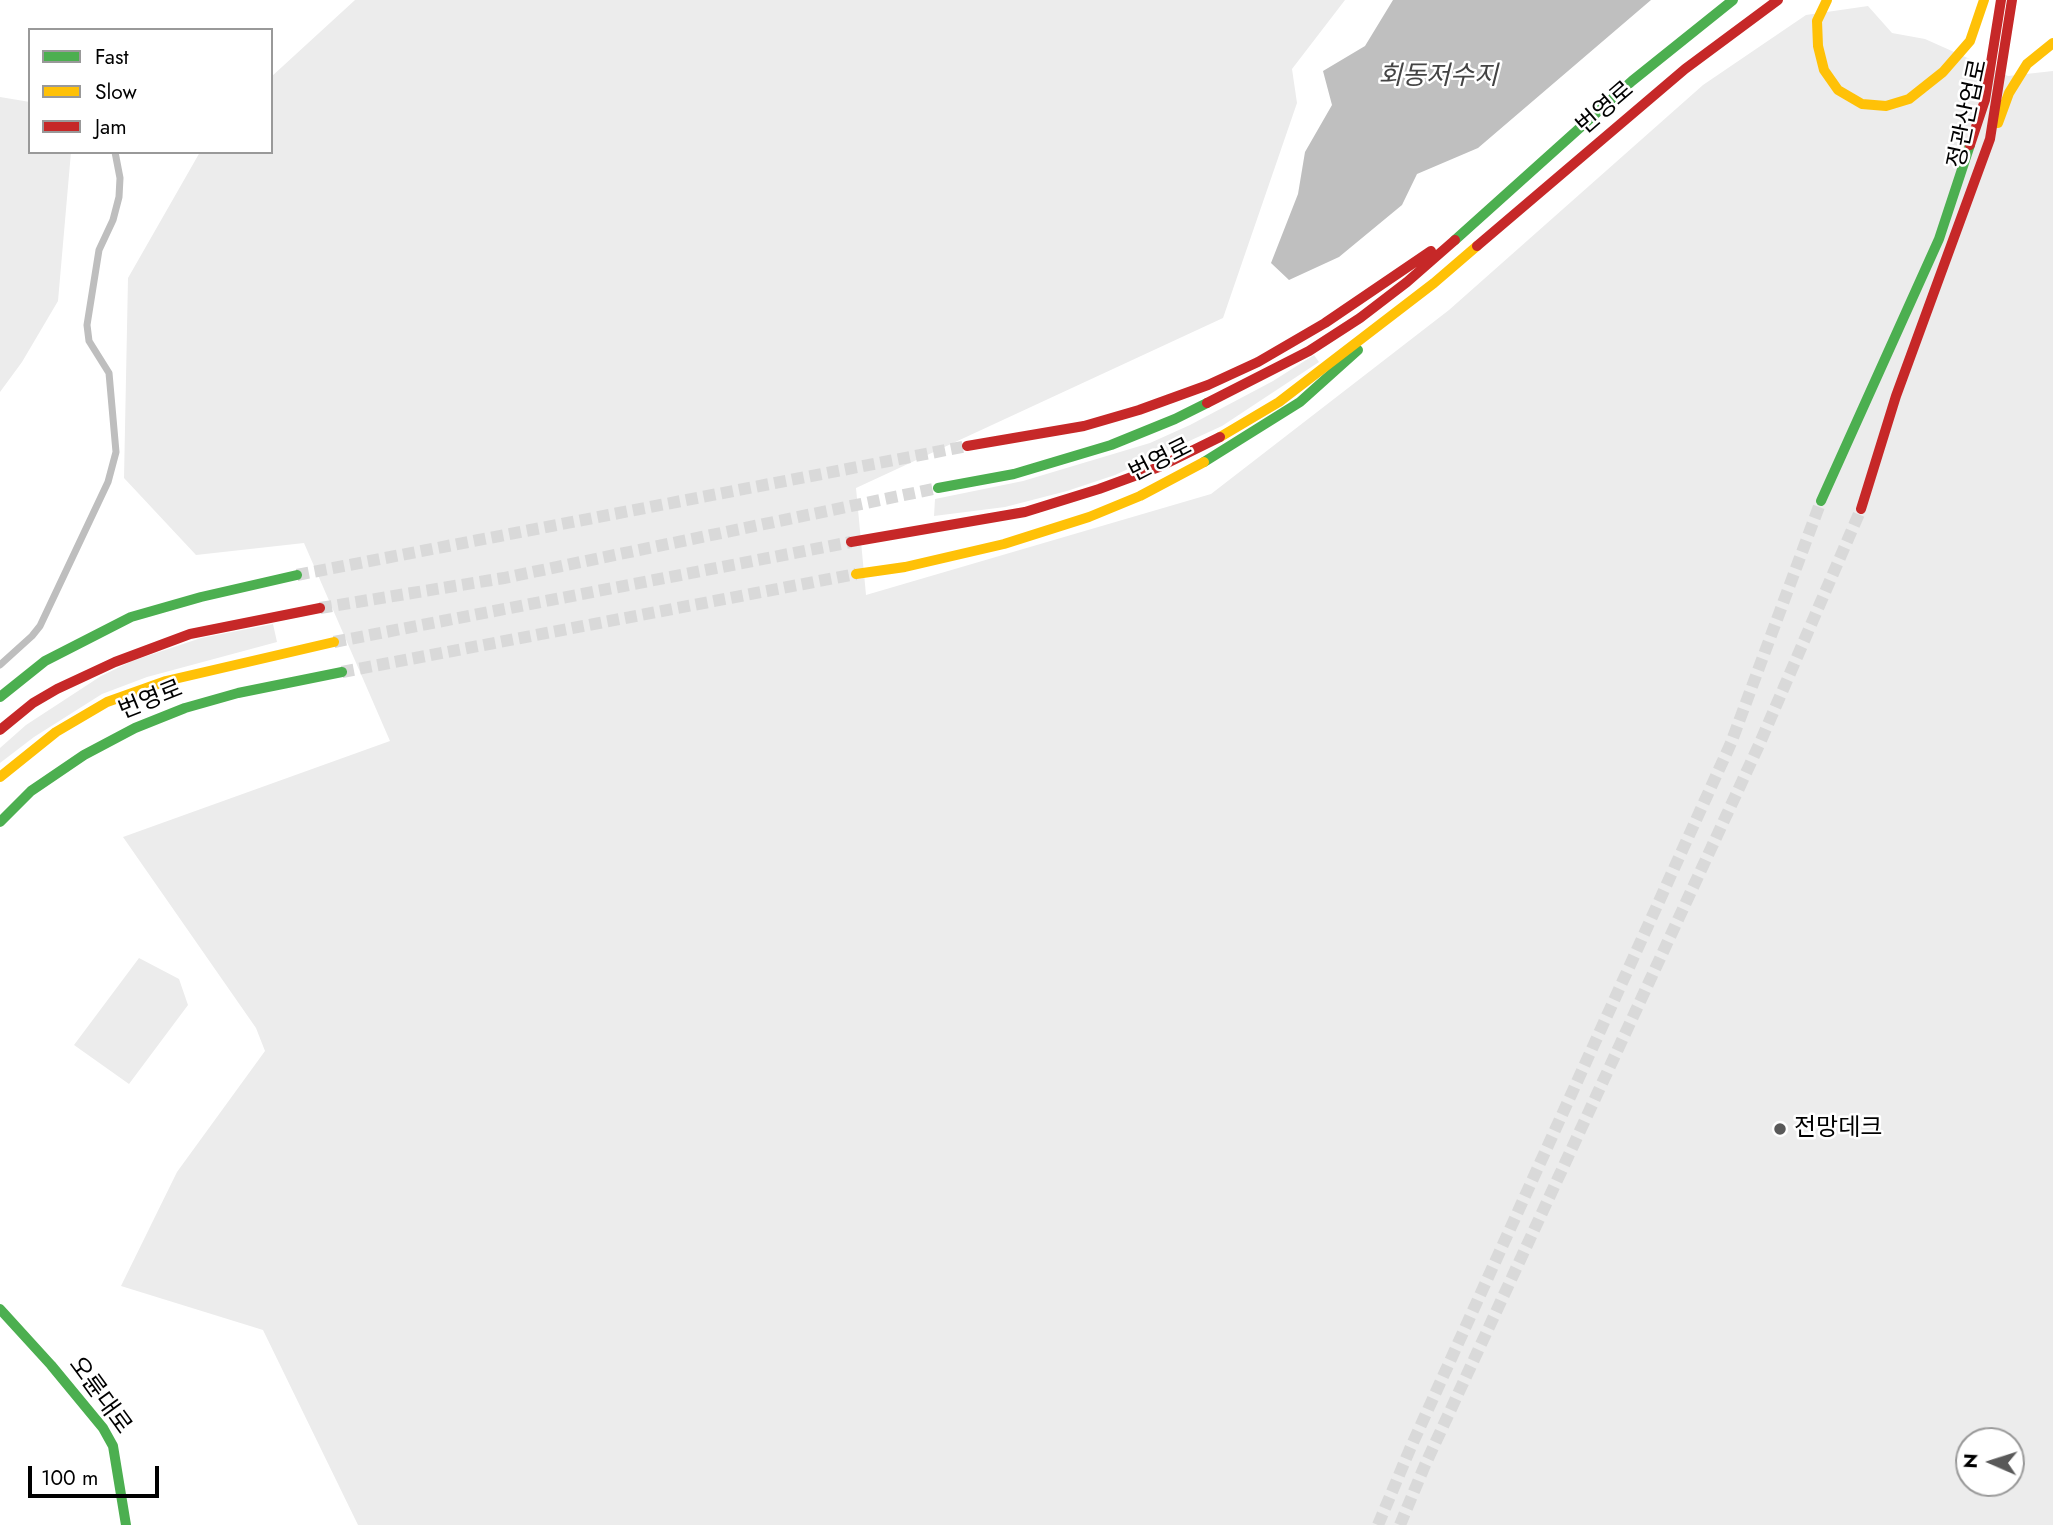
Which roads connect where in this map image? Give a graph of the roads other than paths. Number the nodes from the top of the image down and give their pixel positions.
1 (1733, 0) edge
2 (1778, 0) edge
3 (1827, 0) edge
4 (1984, 0) edge
5 (1992, 0) edge
6 (2001, 0) edge
7 (2012, 0) edge
8 (2053, 43) edge
9 (1992, 65) junction
10 (1990, 139) junction
11 (115, 154) edge
12 (1469, 225) junction
13 (1434, 283) junction
14 (967, 446) tunnel mouth
15 (938, 488) tunnel mouth
16 (1821, 500) tunnel mouth
17 (1861, 509) tunnel mouth
18 (851, 542) tunnel mouth
19 (856, 574) tunnel mouth
20 (297, 575) tunnel mouth
21 (320, 608) tunnel mouth
22 (334, 642) tunnel mouth
23 (0, 665) edge
24 (342, 672) tunnel mouth
25 (0, 697) edge
26 (0, 730) edge
27 (0, 777) edge
28 (0, 822) edge
29 (0, 1309) edge
30 (126, 1525) edge

1 - 12 main road, 번영로
2 - 13 main road, 번영로
3 - 4 main road
5 - 9 main road
6 - 9 main road, 정관산업로
7 - 10 main road, 정관산업로
8 - 10 main road
9 - 16 main road, 정관산업로
10 - 17 main road, 정관산업로
11 - 23 street
12 - 14 main road, 번영로
12 - 15 main road, 번영로
13 - 18 main road, 번영로
13 - 19 main road, 번영로
20 - 25 main road
21 - 26 main road, 번영로
22 - 27 main road, 번영로
24 - 28 main road, 번영로
29 - 30 main road, 오륜대로

